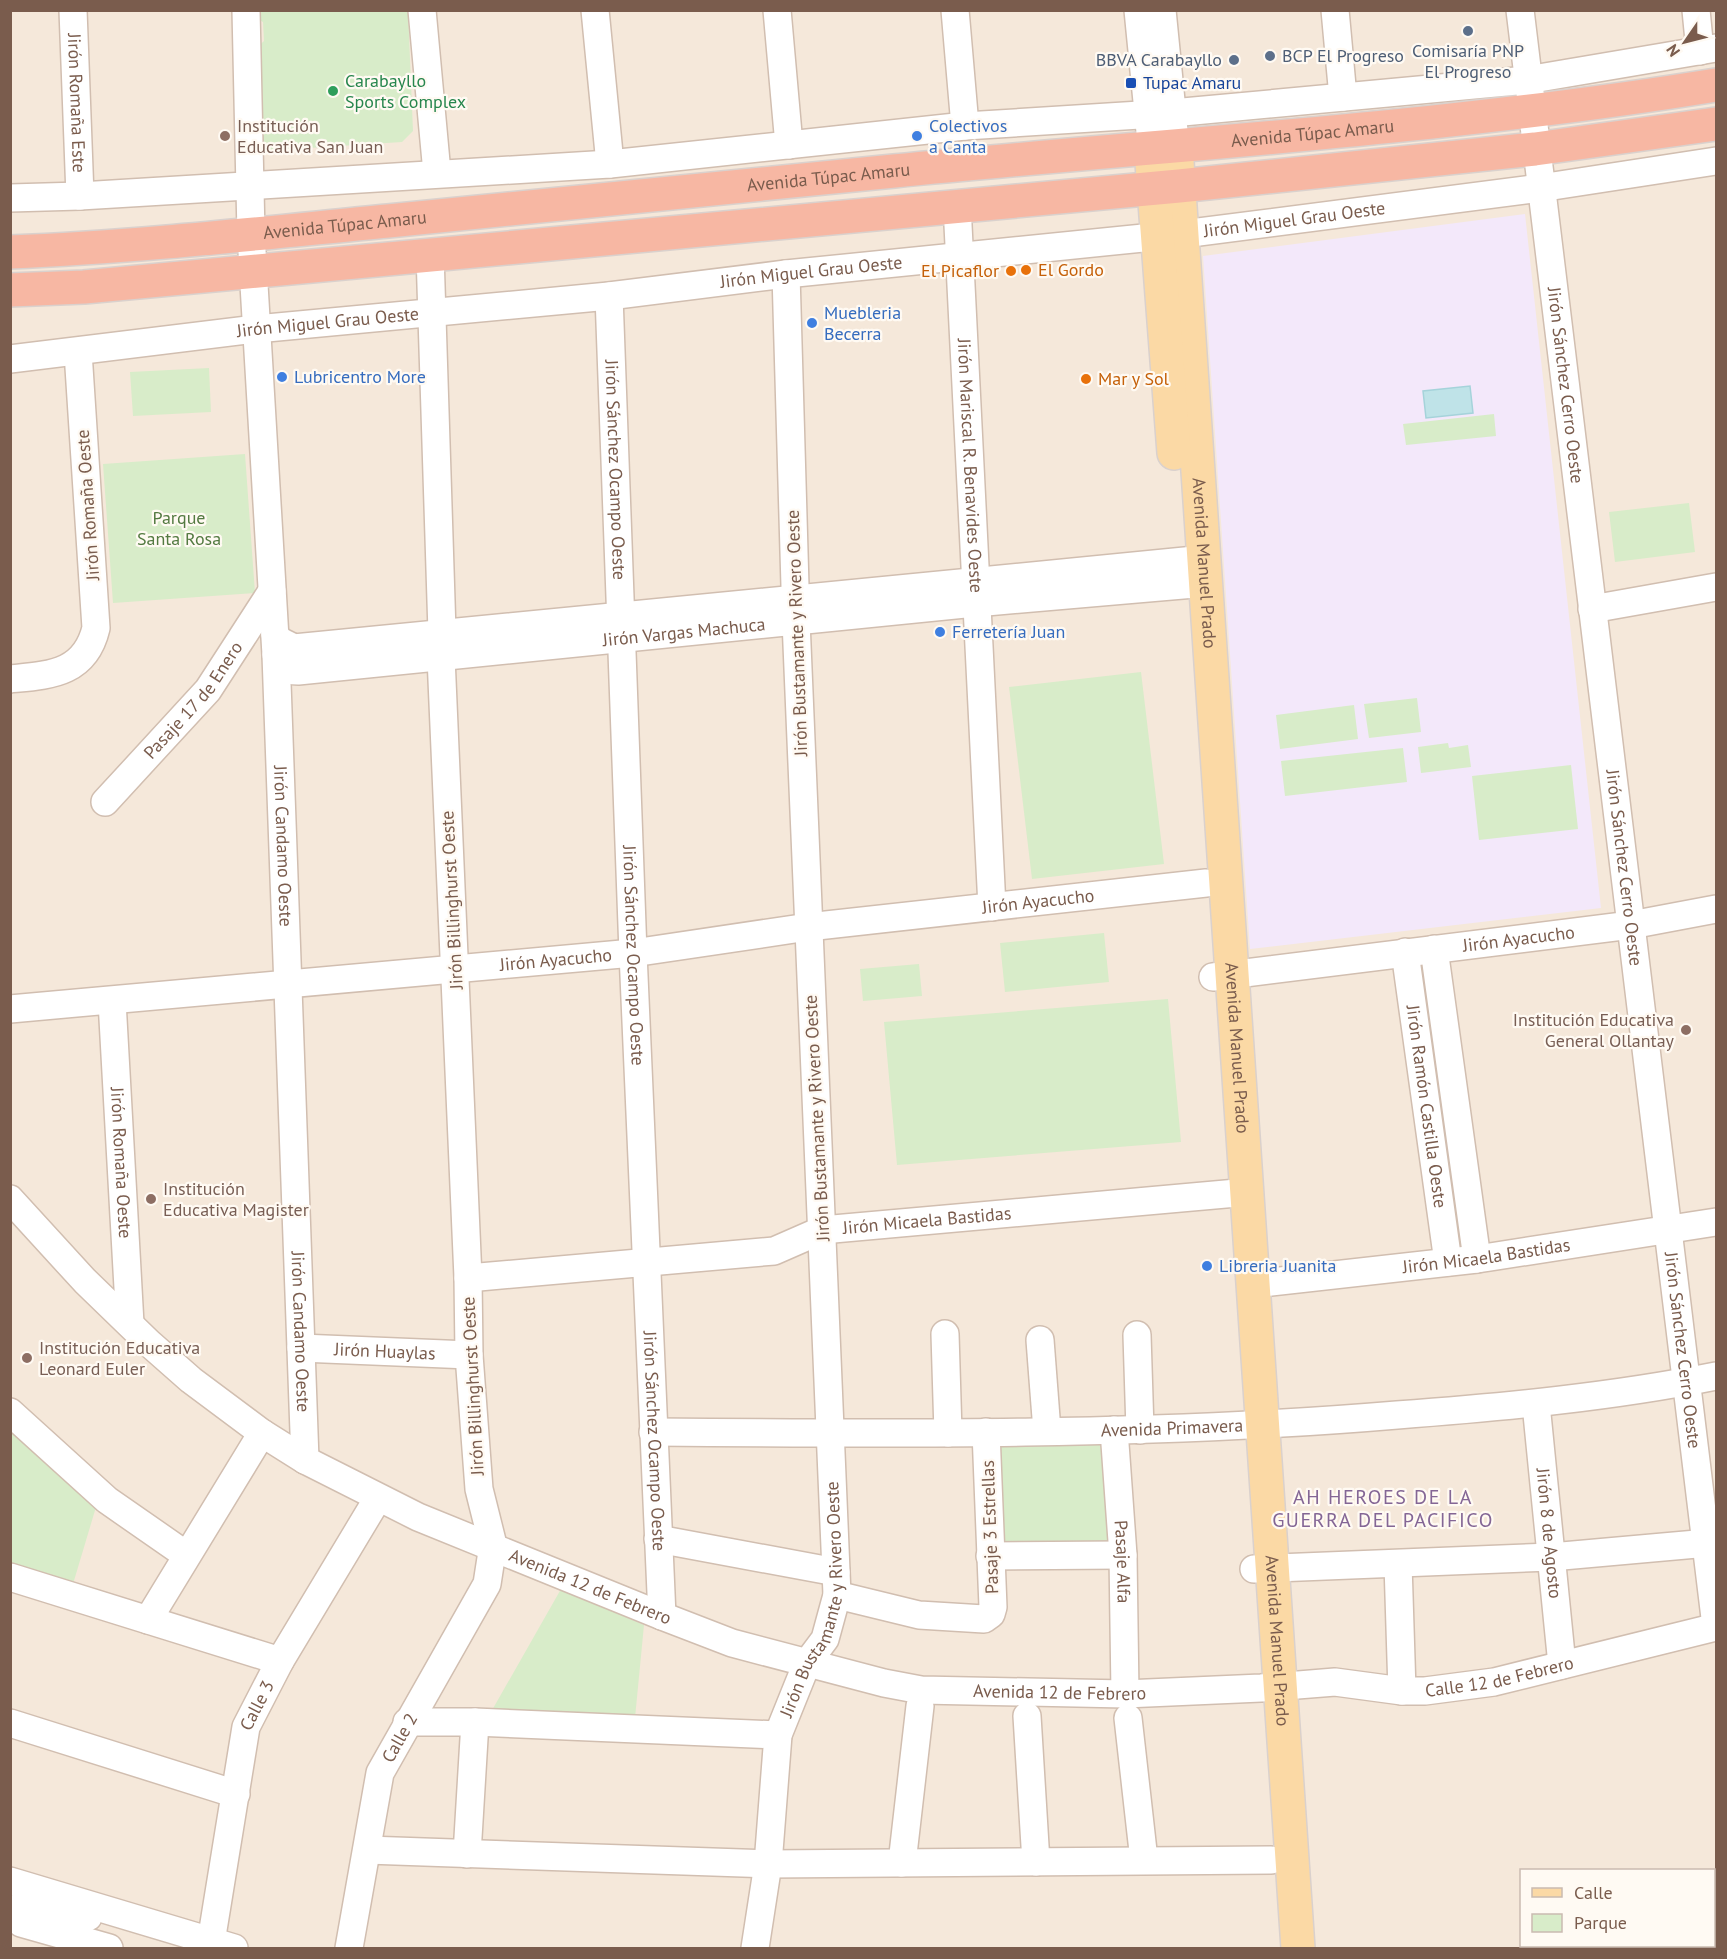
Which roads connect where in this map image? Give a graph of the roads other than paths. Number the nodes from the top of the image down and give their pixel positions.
1 (73, 10) edge
2 (246, 10) edge
3 (422, 10) edge
4 (595, 10) edge
5 (777, 10) edge
6 (955, 10) edge
7 (1138, 10) edge
8 (1162, 10) edge
9 (1335, 10) edge
10 (1520, 10) edge
11 (1696, 10) edge
12 (1708, 49) edge
13 (1716, 85) edge
14 (1529, 95) junction
15 (1343, 97) junction
16 (1160, 113) junction
17 (1716, 124) edge
18 (965, 126) junction
19 (789, 145) junction
20 (1164, 148) junction
21 (1535, 149) junction
22 (1716, 161) edge
23 (610, 164) junction
24 (437, 173) junction
25 (250, 185) junction
26 (1167, 187) junction
27 (1540, 188) junction
28 (80, 196) junction
29 (10, 198) edge
30 (957, 205) junction
31 (251, 234) junction
32 (1171, 235) junction
33 (10, 252) edge
34 (430, 254) junction
35 (959, 258) junction
36 (253, 271) junction
37 (786, 274) junction
38 (10, 290) edge
39 (609, 296) junction
40 (432, 311) junction
41 (256, 329) junction
42 (78, 352) junction
43 (10, 359) edge
44 (1194, 572) junction
45 (1716, 587) edge
46 (272, 591) junction
47 (974, 591) junction
48 (795, 609) junction
49 (1592, 609) junction
50 (621, 626) junction
51 (275, 645) junction
52 (442, 645) junction
53 (10, 679) edge
54 (105, 802) dead end
55 (1206, 883) junction
56 (992, 907) junction
57 (1716, 909) edge
58 (1631, 925) junction
59 (808, 927) junction
60 (1434, 949) junction
61 (1404, 952) junction
62 (633, 953) junction
63 (456, 968) junction
64 (1223, 976) junction
65 (288, 984) junction
66 (112, 1001) junction
67 (10, 1009) edge
68 (1238, 1192) junction
69 (10, 1198) edge
70 (1716, 1222) edge
71 (822, 1230) junction
72 (1669, 1230) junction
73 (1477, 1259) junction
74 (1448, 1262) junction
75 (646, 1264) junction
76 (468, 1278) junction
77 (1254, 1284) junction
78 (130, 1324) junction
79 (945, 1334) dead end
80 (1137, 1335) dead end
81 (1040, 1340) dead end
82 (300, 1348) junction
83 (469, 1355) junction
84 (1716, 1376) edge
85 (1687, 1382) junction
86 (1536, 1404) junction
87 (10, 1412) edge
88 (1255, 1427) junction
89 (1127, 1430) junction
90 (1047, 1431) junction
91 (652, 1432) junction
92 (986, 1432) junction
93 (262, 1433) junction
94 (948, 1433) junction
95 (830, 1434) junction
96 (304, 1460) junction
97 (378, 1498) junction
98 (1710, 1527) edge
99 (658, 1539) junction
100 (493, 1545) junction
101 (186, 1555) junction
102 (990, 1556) junction
103 (1123, 1556) junction
104 (1551, 1557) junction
105 (1398, 1564) junction
106 (1263, 1569) junction
107 (10, 1577) edge
108 (836, 1584) junction
109 (662, 1616) junction
110 (148, 1620) junction
111 (1716, 1627) edge
112 (280, 1660) junction
113 (807, 1663) junction
114 (1562, 1665) junction
115 (1271, 1688) junction
116 (1402, 1691) junction
117 (920, 1706) dead end
118 (1126, 1706) junction
119 (1027, 1716) dead end
120 (407, 1722) junction
121 (475, 1722) junction
122 (10, 1723) edge
123 (778, 1735) junction
124 (236, 1794) junction
125 (367, 1850) junction
126 (467, 1854) junction
127 (1144, 1860) junction
128 (1271, 1860) junction
129 (1036, 1862) junction
130 (902, 1863) junction
131 (768, 1864) junction
132 (10, 1881) edge
133 (10, 1909) edge
134 (10, 1920) edge
135 (143, 1922) junction
136 (223, 1945) edge
137 (109, 1948) edge
138 (350, 1948) edge
139 (755, 1948) edge
140 (1276, 1948) edge
141 (1298, 1948) edge

1 - 28 street, Jirón Romaña Este
2 - 25 street, Jirón Candamo Oeste
3 - 24 street
4 - 23 street
5 - 19 street
6 - 18 street
7 - 16 street
8 - 16 street
9 - 15 street
10 - 14 street, Jirón Sánchez Cerro Oeste
11 - 12 street
12 - 14 street, Avenida Túpac Amaru
13 - 14 highway, Avenida Túpac Amaru
14 - 15 street, Avenida Túpac Amaru
14 - 20 highway, Avenida Túpac Amaru
14 - 21 street, Jirón Sánchez Cerro Oeste
15 - 16 street, Avenida Túpac Amaru
16 - 18 street, Avenida Túpac Amaru
16 - 20 street
17 - 21 highway, Avenida Túpac Amaru
18 - 19 street, Avenida Túpac Amaru
19 - 23 street, Avenida Túpac Amaru
20 - 26 main road, Avenida Manuel Prado
20 - 31 highway, Avenida Túpac Amaru
21 - 26 highway, Avenida Túpac Amaru
21 - 27 street, Jirón Sánchez Cerro Oeste
22 - 27 street, Jirón Miguel Grau Oeste
23 - 24 street, Avenida Túpac Amaru
24 - 25 street, Avenida Túpac Amaru
25 - 28 street, Avenida Túpac Amaru
25 - 31 street, Jirón Candamo Oeste
26 - 30 highway, Avenida Túpac Amaru
26 - 32 main road, Avenida Manuel Prado
27 - 32 street, Jirón Miguel Grau Oeste
27 - 49 street, Jirón Sánchez Cerro Oeste
28 - 29 street, Avenida Túpac Amaru
30 - 34 highway, Avenida Túpac Amaru
30 - 35 street, Jirón Mariscal R. Benavides Oeste
31 - 33 highway, Avenida Túpac Amaru
31 - 36 street, Jirón Candamo Oeste
32 - 35 street, Jirón Miguel Grau Oeste
32 - 44 main road, Avenida Manuel Prado
34 - 36 highway, Avenida Túpac Amaru
34 - 40 street, Jirón Billinghurst Oeste
35 - 37 street, Jirón Miguel Grau Oeste
35 - 47 street, Jirón Mariscal R. Benavides Oeste
36 - 38 highway, Avenida Túpac Amaru
36 - 41 street, Jirón Candamo Oeste
37 - 39 street, Jirón Miguel Grau Oeste
37 - 48 street, Jirón Bustamante y Rivero Oeste
39 - 40 street, Jirón Miguel Grau Oeste
39 - 50 street, Jirón Sánchez Ocampo Oeste
40 - 41 street, Jirón Miguel Grau Oeste
40 - 52 street, Jirón Billinghurst Oeste
41 - 42 street, Jirón Miguel Grau Oeste
41 - 46 street, Jirón Candamo Oeste
42 - 43 street, Jirón Miguel Grau Oeste
42 - 53 street, Jirón Romaña Oeste
44 - 47 street, Jirón Vargas Machuca
44 - 55 main road, Avenida Manuel Prado
44 - 64 main road, Avenida Manuel Prado
45 - 49 street
46 - 51 street, Jirón Candamo Oeste
46 - 54 street, Pasaje 17 de Enero
47 - 48 street, Jirón Vargas Machuca
47 - 56 street, Jirón Mariscal R. Benavides Oeste
48 - 50 street, Jirón Vargas Machuca
48 - 59 street, Jirón Bustamante y Rivero Oeste
49 - 58 street, Jirón Sánchez Cerro Oeste
50 - 52 street, Jirón Vargas Machuca
50 - 62 street, Jirón Sánchez Ocampo Oeste
51 - 52 street, Jirón Vargas Machuca
51 - 65 street, Jirón Candamo Oeste
52 - 63 street, Jirón Billinghurst Oeste
55 - 56 street, Jirón Ayacucho
55 - 64 main road, Avenida Manuel Prado
56 - 59 street, Jirón Ayacucho
57 - 58 street, Jirón Ayacucho
58 - 60 street, Jirón Ayacucho
58 - 72 street, Jirón Sánchez Cerro Oeste
59 - 62 street, Jirón Ayacucho
59 - 71 street, Jirón Bustamante y Rivero Oeste
60 - 61 street, Jirón Ayacucho
60 - 73 street, Jirón Ramón Castilla Oeste
61 - 64 street, Jirón Ayacucho
61 - 74 street, Jirón Ramón Castilla Oeste
62 - 63 street, Jirón Ayacucho
62 - 75 street, Jirón Sánchez Ocampo Oeste
63 - 65 street, Jirón Ayacucho
63 - 76 street, Jirón Billinghurst Oeste
64 - 68 main road, Avenida Manuel Prado
65 - 66 street, Jirón Ayacucho
65 - 82 street, Jirón Candamo Oeste
66 - 67 street, Jirón Ayacucho
66 - 78 street, Jirón Romaña Oeste
68 - 71 street, Jirón Micaela Bastidas
68 - 77 main road, Avenida Manuel Prado
68 - 88 main road, Avenida Manuel Prado
69 - 78 street, Avenida 12 de Febrero
70 - 72 street, Jirón Micaela Bastidas
71 - 75 street, Jirón Micaela Bastidas
71 - 95 street, Jirón Bustamante y Rivero Oeste
72 - 73 street, Jirón Micaela Bastidas
72 - 85 street, Jirón Sánchez Cerro Oeste
73 - 74 street, Jirón Micaela Bastidas
74 - 77 street, Jirón Micaela Bastidas
75 - 76 street, Jirón Micaela Bastidas
75 - 91 street, Jirón Sánchez Ocampo Oeste
76 - 83 street, Jirón Billinghurst Oeste
77 - 88 main road, Avenida Manuel Prado
78 - 93 street, Avenida 12 de Febrero
79 - 94 street
80 - 89 street, Pasaje Alfa
81 - 90 street
82 - 83 street, Jirón Huaylas
82 - 96 street, Jirón Candamo Oeste
83 - 100 street, Jirón Billinghurst Oeste
84 - 85 street, Avenida Primavera
85 - 86 street, Avenida Primavera
85 - 98 street, Jirón Sánchez Cerro Oeste
86 - 88 street, Avenida Primavera
86 - 104 street, Jirón 8 de Agosto
87 - 101 street
88 - 89 street, Avenida Primavera
88 - 106 main road, Avenida Manuel Prado
89 - 90 street, Avenida Primavera
89 - 103 street, Pasaje Alfa
90 - 92 street, Avenida Primavera
91 - 95 street, Avenida Primavera
91 - 99 street, Jirón Sánchez Ocampo Oeste
92 - 94 street, Avenida Primavera
92 - 102 street, Pasaje 3 Estrellas
93 - 96 street, Avenida 12 de Febrero
93 - 101 street
94 - 95 street, Avenida Primavera
95 - 108 street, Jirón Bustamante y Rivero Oeste
96 - 97 street, Avenida 12 de Febrero
97 - 100 street, Avenida 12 de Febrero
97 - 112 street, Calle 3
98 - 104 street
98 - 111 street, Jirón Sánchez Cerro Oeste
99 - 108 street
99 - 109 street, Jirón Sánchez Ocampo Oeste
100 - 109 street, Avenida 12 de Febrero
100 - 120 street, Calle 2
101 - 110 street
102 - 103 street
102 - 108 street, Pasaje 3 Estrellas
103 - 118 street, Pasaje Alfa
104 - 105 street
104 - 114 street, Jirón 8 de Agosto
105 - 106 street
105 - 116 street
106 - 115 main road, Avenida Manuel Prado
107 - 110 street
108 - 113 street, Jirón Bustamante y Rivero Oeste
109 - 113 street, Avenida 12 de Febrero
110 - 112 street
111 - 114 street, Calle 12 de Febrero
112 - 124 street, Calle 3
113 - 118 street, Avenida 12 de Febrero
113 - 123 street, Jirón Bustamante y Rivero Oeste
114 - 116 street, Calle 12 de Febrero
115 - 116 street, Calle 12 de Febrero
115 - 118 street, Avenida 12 de Febrero
115 - 128 main road, Avenida Manuel Prado
115 - 141 main road, Avenida Manuel Prado
117 - 130 street
118 - 127 street, Pasaje Alfa
119 - 129 street
120 - 121 street
120 - 125 street, Calle 2
121 - 123 street
121 - 126 street
122 - 124 street
123 - 131 street, Jirón Bustamante y Rivero Oeste
124 - 136 street, Calle 3
125 - 126 street
125 - 138 street, Calle 2
126 - 131 street
127 - 128 street
127 - 129 street
128 - 140 main road, Avenida Manuel Prado
129 - 130 street
130 - 131 street
131 - 139 street, Jirón Bustamante y Rivero Oeste
132 - 135 street
133 - 135 street
134 - 137 street
135 - 136 street

